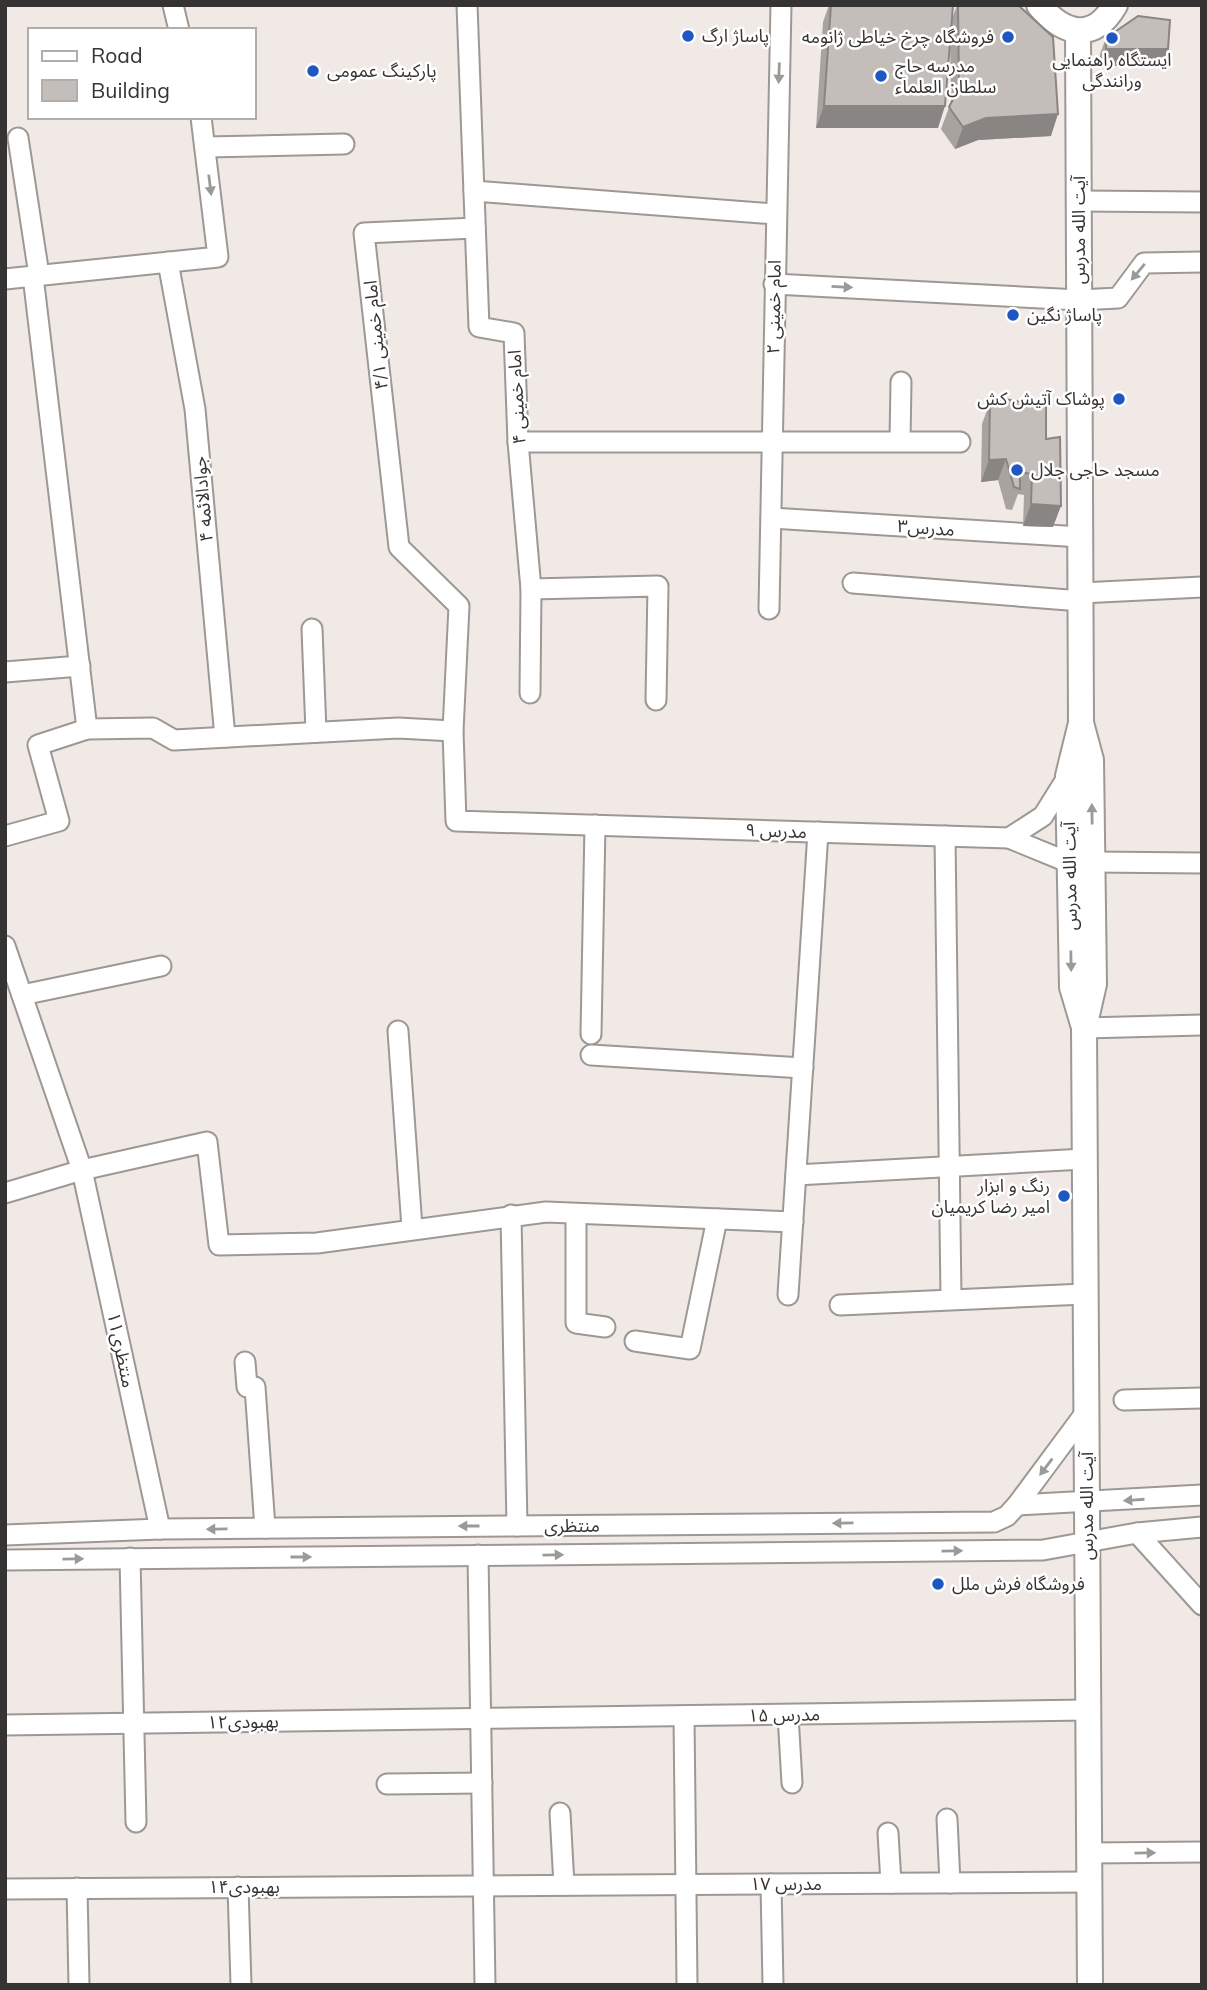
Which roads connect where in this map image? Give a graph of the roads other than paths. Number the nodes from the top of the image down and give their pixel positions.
1 (173, 5) edge
2 (467, 5) edge
3 (781, 5) edge
4 (1038, 5) edge
5 (1115, 5) edge
6 (179, 28) edge
7 (1078, 31) junction
8 (201, 119) edge
9 (18, 138) dead end
10 (344, 144) dead end
11 (205, 147) junction
12 (474, 191) junction
13 (1079, 201) junction
14 (1202, 202) edge
15 (775, 214) junction
16 (475, 228) junction
17 (168, 262) junction
18 (1202, 262) edge
19 (36, 276) junction
20 (5, 279) edge
21 (774, 284) junction
22 (1079, 300) junction
23 (901, 382) dead end
24 (772, 440) junction
25 (900, 441) junction
26 (518, 442) junction
27 (960, 442) dead end
28 (771, 518) junction
29 (1081, 537) junction
30 (853, 583) dead end
31 (1202, 587) edge
32 (531, 589) junction
33 (1081, 597) junction
34 (769, 609) dead end
35 (312, 629) dead end
36 (79, 666) junction
37 (5, 672) edge
38 (530, 693) dead end
39 (656, 700) dead end
40 (1081, 723) junction
41 (87, 729) junction
42 (453, 731) junction
43 (316, 732) junction
44 (225, 737) junction
45 (1068, 776) junction
46 (594, 825) junction
47 (818, 832) junction
48 (5, 836) edge
49 (945, 836) junction
50 (1009, 838) junction
51 (1081, 862) junction
52 (1202, 863) edge
53 (5, 946) edge
54 (161, 966) dead end
55 (22, 995) junction
56 (1202, 1025) edge
57 (1084, 1028) junction
58 (398, 1031) dead end
59 (591, 1034) dead end
60 (591, 1055) dead end
61 (803, 1068) junction
62 (1084, 1160) junction
63 (949, 1167) junction
64 (82, 1170) junction
65 (796, 1175) junction
66 (5, 1193) edge
67 (511, 1215) junction
68 (576, 1215) junction
69 (717, 1219) junction
70 (793, 1222) junction
71 (412, 1228) junction
72 (1085, 1294) junction
73 (788, 1295) dead end
74 (951, 1298) junction
75 (840, 1305) dead end
76 (606, 1327) dead end
77 (635, 1341) dead end
78 (245, 1362) dead end
79 (1202, 1398) edge
80 (1124, 1400) dead end
81 (1086, 1412) junction
82 (1202, 1495) edge
83 (1086, 1503) junction
84 (1017, 1505) junction
85 (903, 1522) junction
86 (517, 1526) junction
87 (1202, 1527) edge
88 (265, 1528) junction
89 (160, 1529) junction
90 (1137, 1533) junction
91 (5, 1535) edge
92 (1087, 1543) junction
93 (904, 1552) junction
94 (478, 1555) junction
95 (130, 1558) junction
96 (5, 1560) edge
97 (1202, 1605) edge
98 (1088, 1710) junction
99 (788, 1715) junction
100 (684, 1716) junction
101 (481, 1719) junction
102 (133, 1724) junction
103 (5, 1725) edge
104 (482, 1783) junction
105 (792, 1783) dead end
106 (387, 1784) dead end
107 (560, 1813) dead end
108 (947, 1819) dead end
109 (136, 1822) dead end
110 (888, 1833) dead end
111 (1202, 1852) edge
112 (1089, 1853) junction
113 (1089, 1882) junction
114 (891, 1883) junction
115 (950, 1883) junction
116 (685, 1884) junction
117 (771, 1884) junction
118 (564, 1885) junction
119 (484, 1886) junction
120 (238, 1887) junction
121 (77, 1888) junction
122 (5, 1889) edge
123 (79, 1985) edge
124 (240, 1985) edge
125 (485, 1985) edge
126 (687, 1985) edge
127 (773, 1985) edge
128 (1090, 1985) edge

1 - 6 street
2 - 12 street, امام خمینی ۴
3 -> 15 street, امام خمینی ۲
4 - 7 main road
5 - 7 main road
7 - 13 main road, آیت الله مدرس
8 - 11 street
9 - 19 street
10 - 11 street
11 -> 17 street
12 - 15 street
12 - 16 street, امام خمینی ۴
13 - 14 street
13 - 22 main road, آیت الله مدرس
15 - 21 street, امام خمینی ۲
16 - 26 street, امام خمینی ۴
16 - 42 street, امام خمینی ۴/۱
17 - 19 street
17 - 44 street, جوادالائمه ۴
18 -> 22 street
19 - 20 street
19 - 36 street
21 -> 22 street
21 - 24 street, امام خمینی ۲
22 - 29 main road, آیت الله مدرس
23 - 25 street
24 - 25 street
24 - 26 street
24 - 28 street, امام خمینی ۲
25 - 27 street
26 - 32 street, امام خمینی ۴
28 - 29 street, مدرس۳
28 - 34 street, امام خمینی ۲
29 - 33 main road, آیت الله مدرس
30 - 33 street
31 - 33 street
32 - 38 street, امام خمینی ۴
32 - 39 street
33 - 40 main road, آیت الله مدرس
35 - 43 street
36 - 37 street
36 - 41 street
40 - 45 main road, آیت الله مدرس
51 -> 40 main road, آیت الله مدرس
41 - 44 street
41 - 48 street
42 - 43 street
42 - 46 street, مدرس ۹
43 - 44 street
45 - 50 street
45 - 51 main road, آیت الله مدرس
46 - 47 street, مدرس ۹
46 - 59 street
47 - 49 street, مدرس ۹
47 - 61 street
49 - 50 street, مدرس ۹
49 - 63 street
50 - 51 street
51 - 52 street
51 - 57 main road, آیت الله مدرس
53 - 55 street, منتظری۱۱
54 - 55 street
55 - 64 street, منتظری۱۱
56 - 57 street
57 - 62 main road, آیت الله مدرس
58 - 71 street
60 - 61 street
61 - 65 street
62 - 63 street
62 - 72 main road, آیت الله مدرس
63 - 65 street
63 - 74 street
64 - 66 street
64 - 71 street
64 - 89 street, منتظری۱۱
65 - 70 street
67 - 68 street
67 - 71 street
67 - 86 street
68 - 69 street
68 - 76 street
69 - 70 street
69 - 77 street
70 - 73 street
72 - 74 street
72 - 81 main road, آیت الله مدرس
74 - 75 street
78 - 88 street
79 - 80 street
81 - 83 main road, آیت الله مدرس
81 -> 84 street, منتظری
82 -> 83 street
83 - 84 street
83 - 92 main road, آیت الله مدرس
84 - 85 street, منتظری
85 -> 86 street, منتظری
85 - 93 street
86 -> 88 street, منتظری
87 - 90 street, منتظری
88 -> 89 street, منتظری
89 - 91 street, منتظری
90 - 92 street, منتظری
90 - 97 street
93 -> 92 street, منتظری
92 - 98 main road, آیت الله مدرس
94 -> 93 street, منتظری
95 -> 94 street, منتظری
94 - 101 street
96 -> 95 street, منتظری
95 - 102 street
98 - 99 street, مدرس ۱۵
98 - 112 main road, آیت الله مدرس
99 - 100 street, مدرس ۱۵
99 - 105 street
100 - 101 street, مدرس ۱۵
100 - 116 street
101 - 102 street, بهبودی۱۲
101 - 104 street
102 - 103 street, بهبودی۱۲
102 - 109 street
104 - 106 street
104 - 119 street
107 - 118 street
108 - 115 street
110 - 114 street
112 -> 111 street
112 - 113 main road, آیت الله مدرس
113 - 115 street, مدرس ۱۷
113 - 128 main road, آیت الله مدرس
114 - 115 street, مدرس ۱۷
114 - 117 street, مدرس ۱۷
116 - 117 street, مدرس ۱۷
116 - 118 street, مدرس ۱۷
116 - 126 street
117 - 127 street
118 - 119 street, مدرس ۱۷
119 - 120 street, بهبودی۱۴
119 - 125 street
120 - 121 street, بهبودی۱۴
120 - 124 street
121 - 122 street, بهبودی۱۴
121 - 123 street

